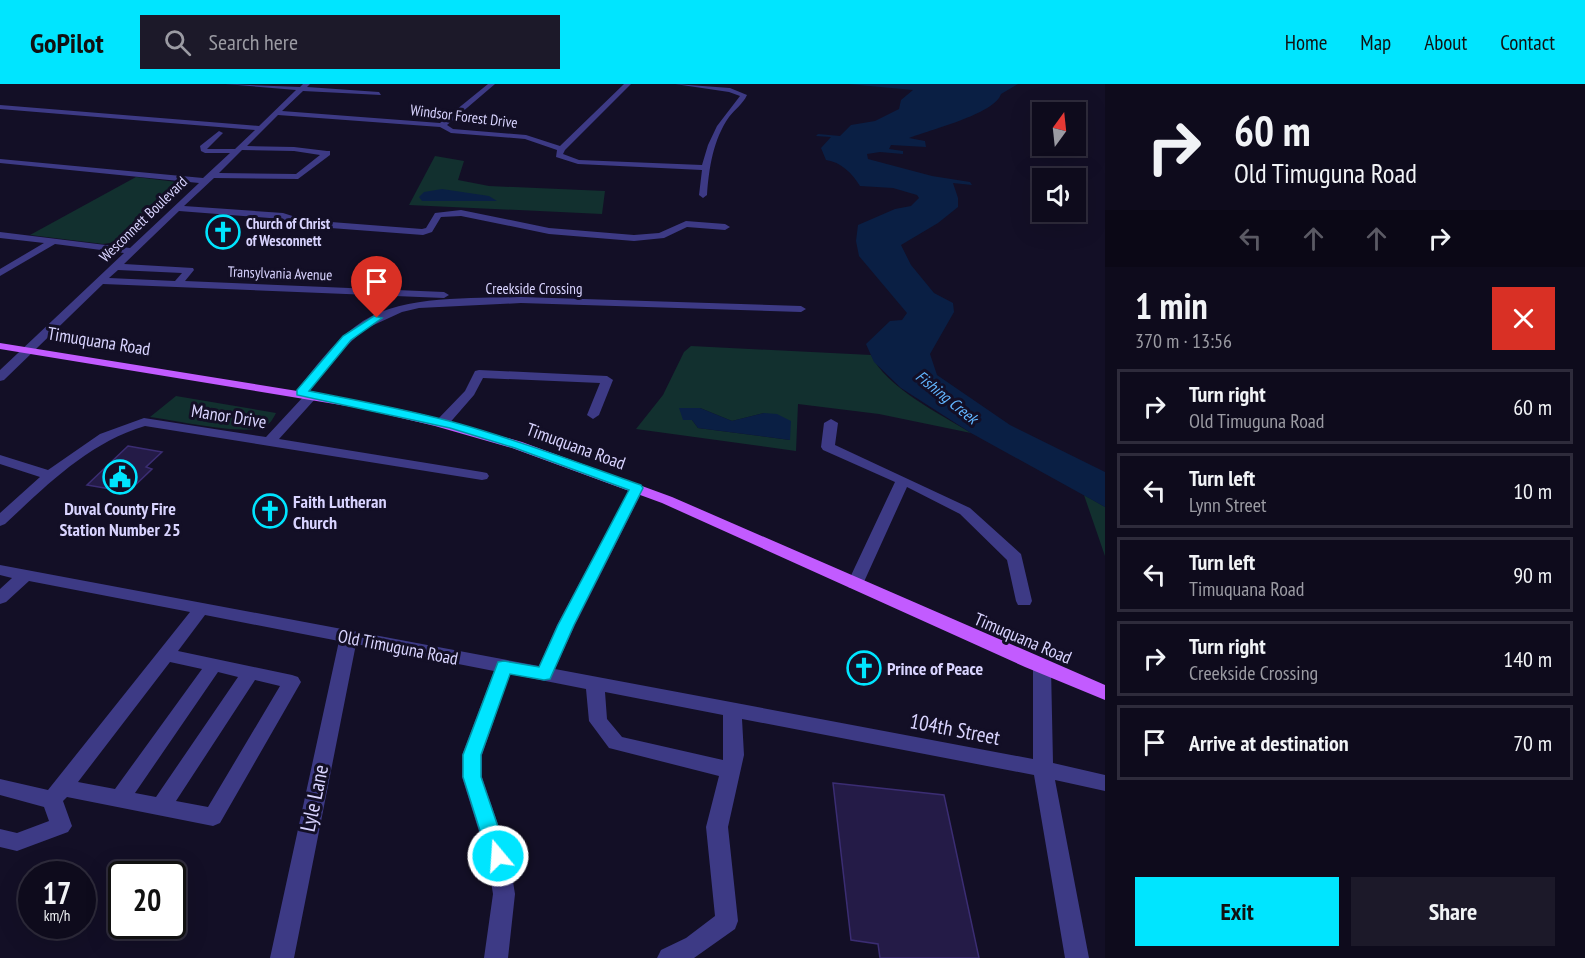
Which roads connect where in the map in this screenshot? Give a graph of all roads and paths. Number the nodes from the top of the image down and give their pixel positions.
1 (228, 84) edge
2 (307, 84) edge
3 (492, 84) edge
4 (628, 84) edge
5 (678, 84) edge
6 (300, 89) junction
7 (379, 94) dead end
8 (0, 107) edge
9 (278, 113) junction
10 (442, 125) junction
11 (262, 128) junction
12 (219, 133) dead end
13 (561, 149) junction
14 (238, 150) junction
15 (0, 161) edge
16 (705, 168) junction
17 (207, 178) junction
18 (703, 195) dead end
19 (176, 208) junction
20 (724, 227) dead end
21 (0, 235) edge
22 (54, 241) junction
23 (132, 250) junction
24 (116, 267) junction
25 (0, 273) edge
26 (102, 280) junction
27 (178, 284) junction
28 (456, 295) dead end
29 (801, 309) dead end
30 (0, 346) edge
31 (27, 350) junction
32 (0, 377) edge
33 (307, 394) junction
34 (593, 415) dead end
35 (442, 423) junction
36 (831, 423) dead end
37 (270, 441) junction
38 (0, 459) edge
39 (51, 476) junction
40 (482, 476) dead end
41 (903, 480) junction
42 (637, 488) junction
43 (0, 521) edge
44 (0, 570) edge
45 (24, 575) junction
46 (855, 584) junction
47 (0, 598) edge
48 (1023, 601) dead end
49 (201, 609) junction
50 (349, 638) junction
51 (164, 654) junction
52 (214, 665) junction
53 (504, 667) junction
54 (1042, 668) junction
55 (250, 673) junction
56 (544, 674) junction
57 (595, 684) junction
58 (1105, 693) edge
59 (732, 710) junction
60 (796, 723) joint
61 (1043, 769) junction
62 (730, 770) junction
63 (1105, 783) edge
64 (0, 787) edge
65 (57, 793) junction
66 (119, 799) junction
67 (161, 807) junction
68 (0, 838) edge
69 (282, 958) edge
70 (496, 958) edge
71 (669, 958) edge
72 (1077, 958) edge

1 - 6 street
2 - 6 street, Wesconnett Boulevard
3 - 10 street
4 - 13 street
5 - 16 street
6 - 7 street
6 - 9 street, Wesconnett Boulevard
8 - 11 street
9 - 10 street, Windsor Forest Drive
9 - 11 street, Wesconnett Boulevard
10 - 13 street, Windsor Forest Drive
11 - 14 street, Wesconnett Boulevard
12 - 14 street
13 - 16 street, Windsor Forest Drive
14 - 17 street, Wesconnett Boulevard
14 - 17 street
15 - 17 street
16 - 18 street
17 - 19 street, Wesconnett Boulevard
19 - 20 street
19 - 23 street, Wesconnett Boulevard
21 - 22 street
22 - 23 street
22 - 25 street
23 - 24 street, Wesconnett Boulevard
24 - 26 street, Wesconnett Boulevard
24 - 27 street
26 - 27 street, Transylvania Avenue
26 - 31 street, Wesconnett Boulevard
27 - 28 street, Transylvania Avenue
29 - 33 street, Creekside Crossing
30 - 31 main road, Timuquana Road
31 - 32 street, Wesconnett Boulevard
31 - 33 main road, Timuquana Road
33 - 35 main road, Timuquana Road
33 - 37 street, Creekside Crossing
34 - 35 street
35 - 42 main road, Timuquana Road
36 - 41 street
37 - 39 street, Manor Drive
37 - 40 street, Manor Drive
38 - 39 street
39 - 43 street, Manor Drive
41 - 46 street
41 - 48 street
42 - 46 main road, Timuquana Road
42 - 56 street
44 - 45 street, Old Timuguna Road
45 - 47 street
45 - 49 street, Old Timuguna Road
46 - 54 main road, Timuquana Road
49 - 50 street, Old Timuguna Road
49 - 51 street
50 - 53 street, Old Timuguna Road
50 - 69 street, Lyle Lane
51 - 52 street
51 - 65 street
52 - 55 street
52 - 66 street
53 - 56 street, Old Timuguna Road
53 - 70 street
54 - 58 main road, Timuquana Road
54 - 61 street
55 - 67 street
55 - 67 street
56 - 57 street, Old Timuguna Road
57 - 59 street, Old Timuguna Road
57 - 62 street
59 - 60 street, Old Timuguna Road
59 - 62 street
60 - 61 street, 104th Street
61 - 63 street, 104th Street
61 - 72 street
62 - 71 street
64 - 65 street
65 - 66 street
65 - 68 street
66 - 67 street

